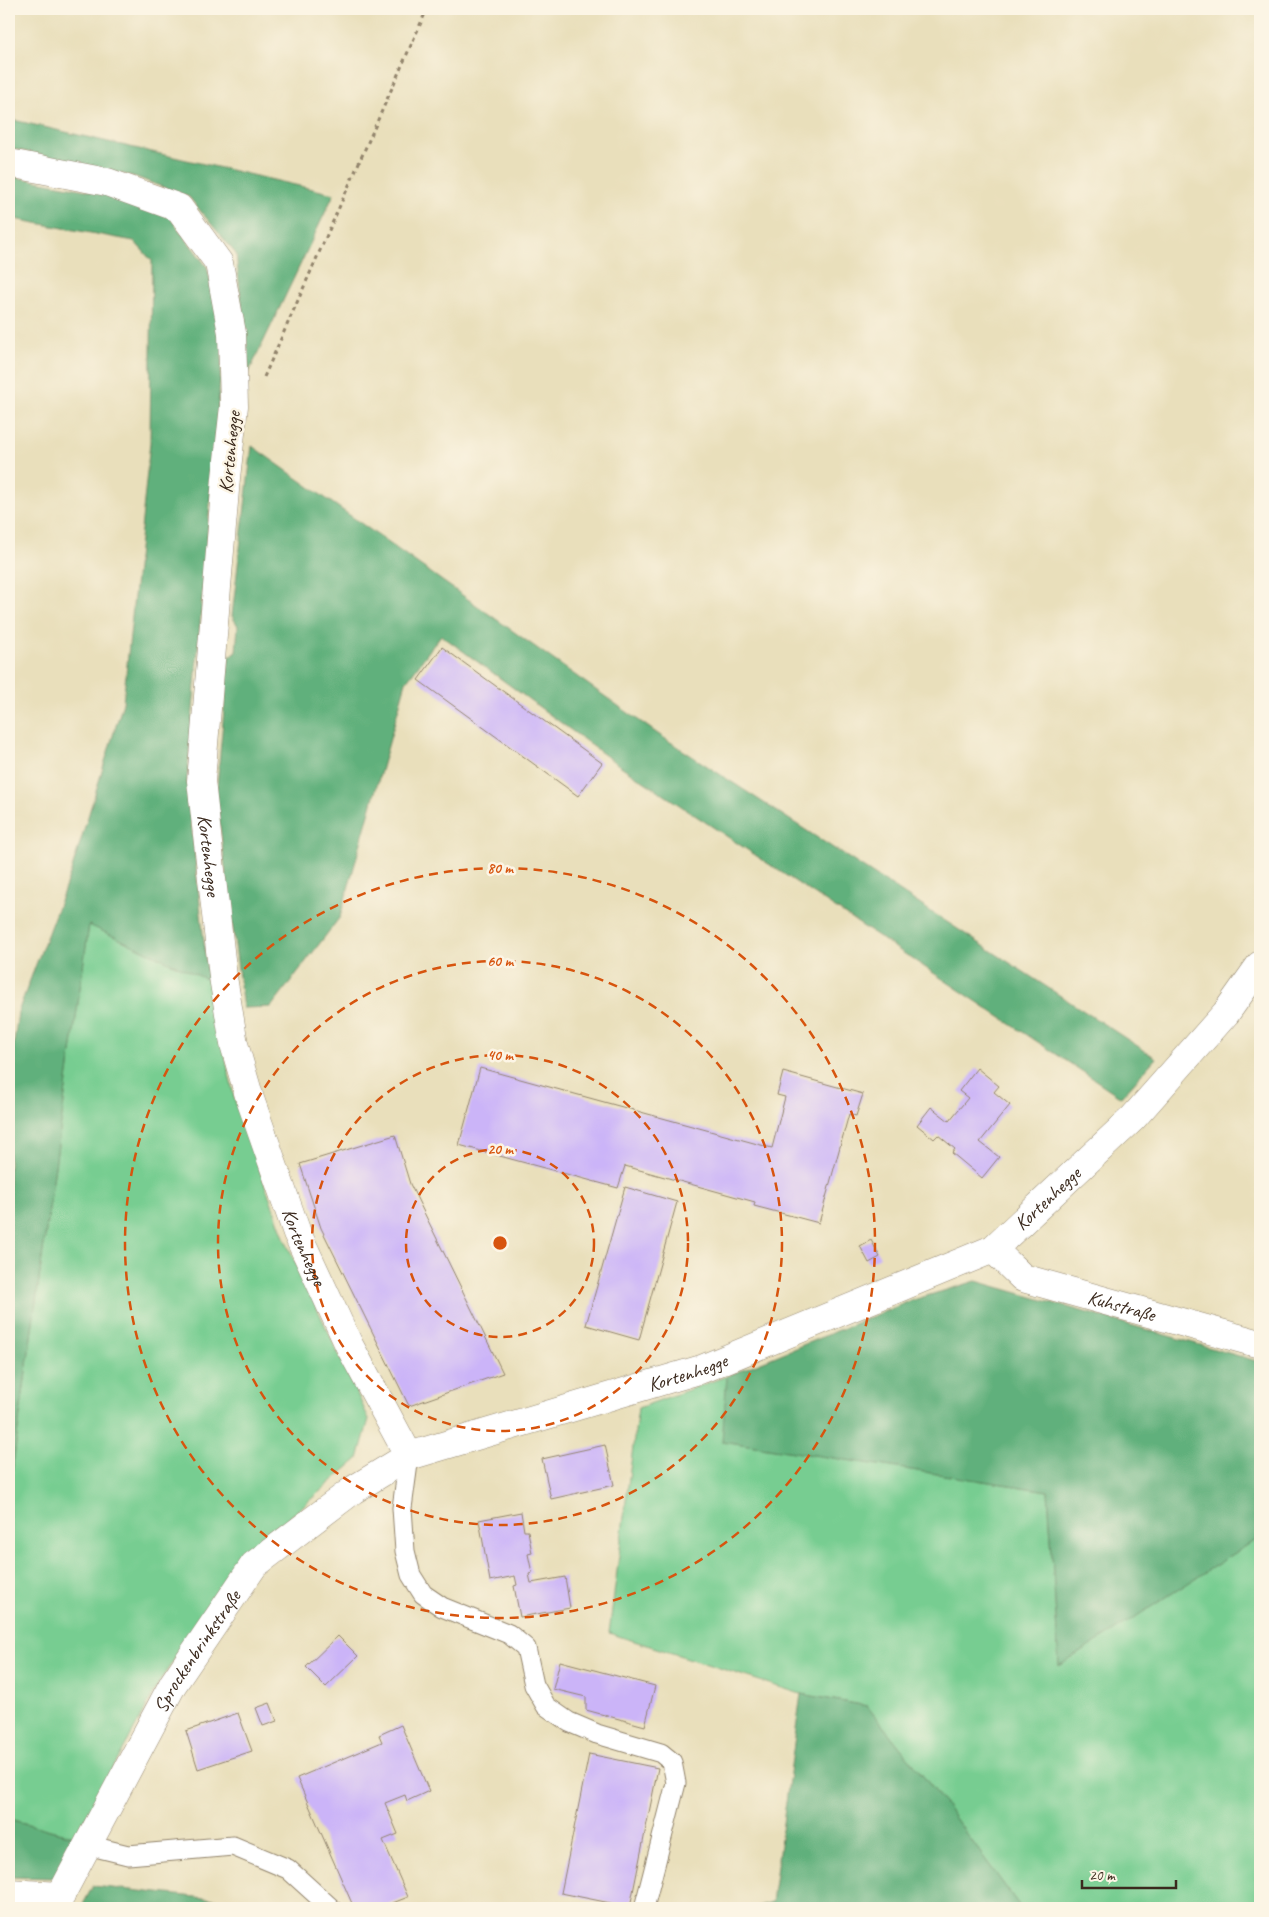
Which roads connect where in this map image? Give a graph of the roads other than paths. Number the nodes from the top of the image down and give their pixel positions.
1 (9, 163) edge
2 (1260, 965) edge
3 (993, 1249) junction
4 (1260, 1344) edge
5 (409, 1456) junction
6 (88, 1845) junction
7 (9, 1893) edge
8 (57, 1902) edge
9 (331, 1908) edge
10 (644, 1908) edge

1 - 5 street, Kortenhegge
2 - 3 street, Kortenhegge
3 - 4 street, Kuhstraße
3 - 5 street, Kortenhegge
5 - 6 street, Sprockenbrinkstraße
5 - 10 lane
6 - 8 street, Sprockenbrinkstraße
6 - 9 lane
7 - 8 street

